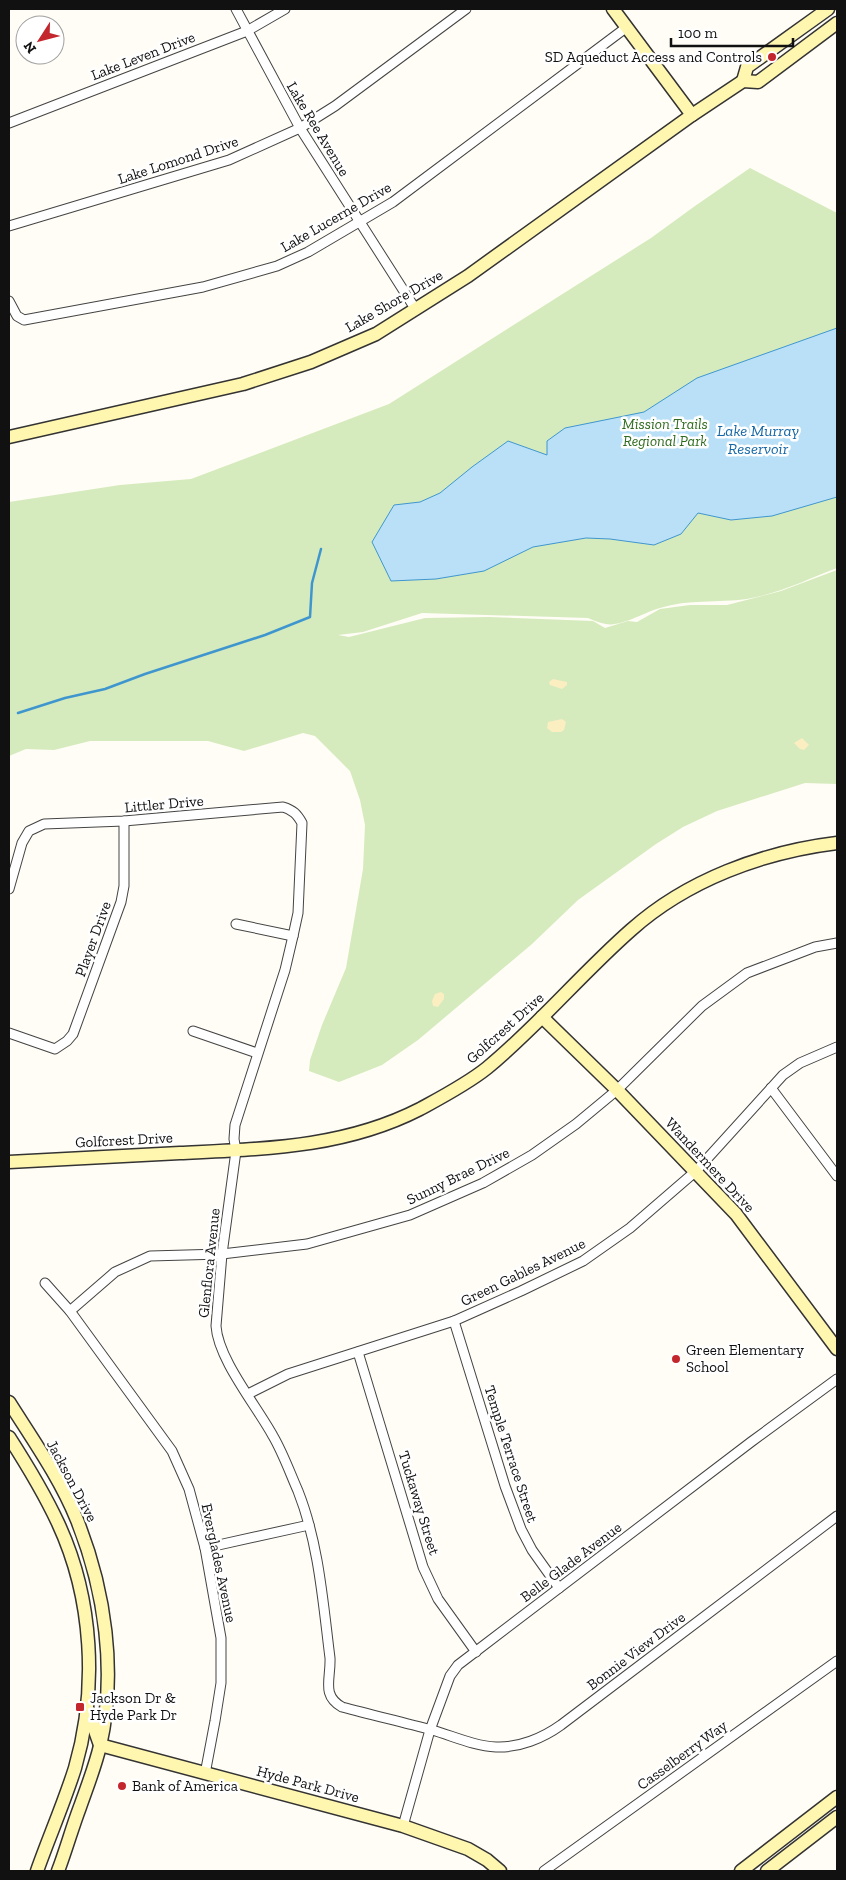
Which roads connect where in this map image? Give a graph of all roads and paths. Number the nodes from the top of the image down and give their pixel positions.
1 (236, 9) edge
2 (285, 9) edge
3 (466, 9) edge
4 (614, 9) edge
5 (828, 9) edge
6 (837, 24) edge
7 (627, 27) junction
8 (247, 31) junction
9 (743, 81) junction
10 (692, 114) junction
11 (9, 123) edge
12 (300, 128) junction
13 (358, 221) junction
14 (9, 226) edge
15 (9, 301) edge
16 (416, 310) junction
17 (9, 437) edge
18 (124, 821) junction
19 (302, 831) joint
20 (837, 843) edge
21 (9, 888) edge
22 (236, 924) dead end
23 (294, 936) junction
24 (837, 943) edge
25 (542, 1017) junction
26 (193, 1031) dead end
27 (9, 1032) edge
28 (837, 1047) edge
29 (257, 1053) junction
30 (771, 1088) junction
31 (617, 1090) junction
32 (236, 1150) junction
33 (9, 1162) edge
34 (696, 1171) junction
35 (837, 1176) edge
36 (222, 1254) junction
37 (45, 1283) dead end
38 (70, 1311) junction
39 (454, 1322) junction
40 (837, 1349) edge
41 (358, 1352) junction
42 (837, 1378) edge
43 (248, 1394) junction
44 (9, 1402) edge
45 (9, 1437) edge
46 (837, 1516) edge
47 (309, 1525) junction
48 (205, 1548) junction
49 (559, 1588) junction
50 (476, 1652) junction
51 (837, 1661) edge
52 (87, 1708) junction
53 (430, 1730) junction
54 (81, 1743) junction
55 (100, 1745) junction
56 (94, 1765) junction
57 (205, 1774) junction
58 (837, 1797) edge
59 (837, 1817) edge
60 (403, 1826) junction
61 (37, 1871) edge
62 (58, 1871) edge
63 (500, 1871) edge
64 (544, 1871) edge
65 (741, 1871) edge
66 (767, 1871) edge

1 - 8 street, Lake Ree Avenue
2 - 8 street, Lake Leven Drive
3 - 12 street, Lake Lomond Drive
4 - 7 main road
5 - 9 main road
6 - 9 main road
7 - 10 main road
7 - 13 street, Lake Lucerne Drive
8 - 11 street, Lake Leven Drive
8 - 12 street, Lake Ree Avenue
9 - 10 main road, Lake Shore Drive
10 - 16 main road, Lake Shore Drive
12 - 13 street, Lake Ree Avenue
12 - 14 street, Lake Lomond Drive
13 - 15 street, Lake Lucerne Drive
13 - 16 street, Lake Ree Avenue
16 - 17 main road, Lake Shore Drive
18 - 19 street, Littler Drive
18 - 21 street, Littler Drive
18 - 27 street, Player Drive
19 - 23 street, Glenflora Avenue
20 - 25 main road, Golfcrest Drive
22 - 23 street
23 - 29 street, Glenflora Avenue
24 - 31 street, Sunny Brae Drive
25 - 31 main road, Wandermere Drive
25 - 32 main road, Golfcrest Drive
26 - 29 street
28 - 30 street, Green Gables Avenue
29 - 32 street, Glenflora Avenue
30 - 34 street, Green Gables Avenue
30 - 35 street
31 - 34 main road, Wandermere Drive
31 - 36 street, Sunny Brae Drive
32 - 33 main road, Golfcrest Drive
32 - 36 street, Glenflora Avenue
34 - 39 street, Green Gables Avenue
34 - 40 main road, Wandermere Drive
36 - 38 street, Sunny Brae Drive
36 - 43 street, Glenflora Avenue
37 - 38 street, Everglades Avenue
38 - 48 street, Everglades Avenue
39 - 41 street, Green Gables Avenue
39 - 49 street, Temple Terrace Street
41 - 43 street, Green Gables Avenue
41 - 50 street, Tuckaway Street
42 - 49 street, Belle Glade Avenue
43 - 47 street, Glenflora Avenue
44 - 55 main road, Jackson Drive
45 - 52 main road, Jackson Drive
46 - 53 street, Bonnie View Drive
47 - 48 street
47 - 53 street, Glenflora Avenue
48 - 57 street, Everglades Avenue
49 - 50 street, Belle Glade Avenue
50 - 53 street, Belle Glade Avenue
51 - 64 street, Casselberry Way
52 - 54 main road, Jackson Drive
52 - 55 main road
53 - 60 street, Belle Glade Avenue
54 - 56 main road
54 - 61 main road, Jackson Drive
55 - 56 main road, Jackson Drive
55 - 57 main road, Hyde Park Drive
56 - 62 main road, Jackson Drive
57 - 60 main road, Hyde Park Drive
58 - 65 main road
59 - 66 main road
60 - 63 main road, Hyde Park Drive

